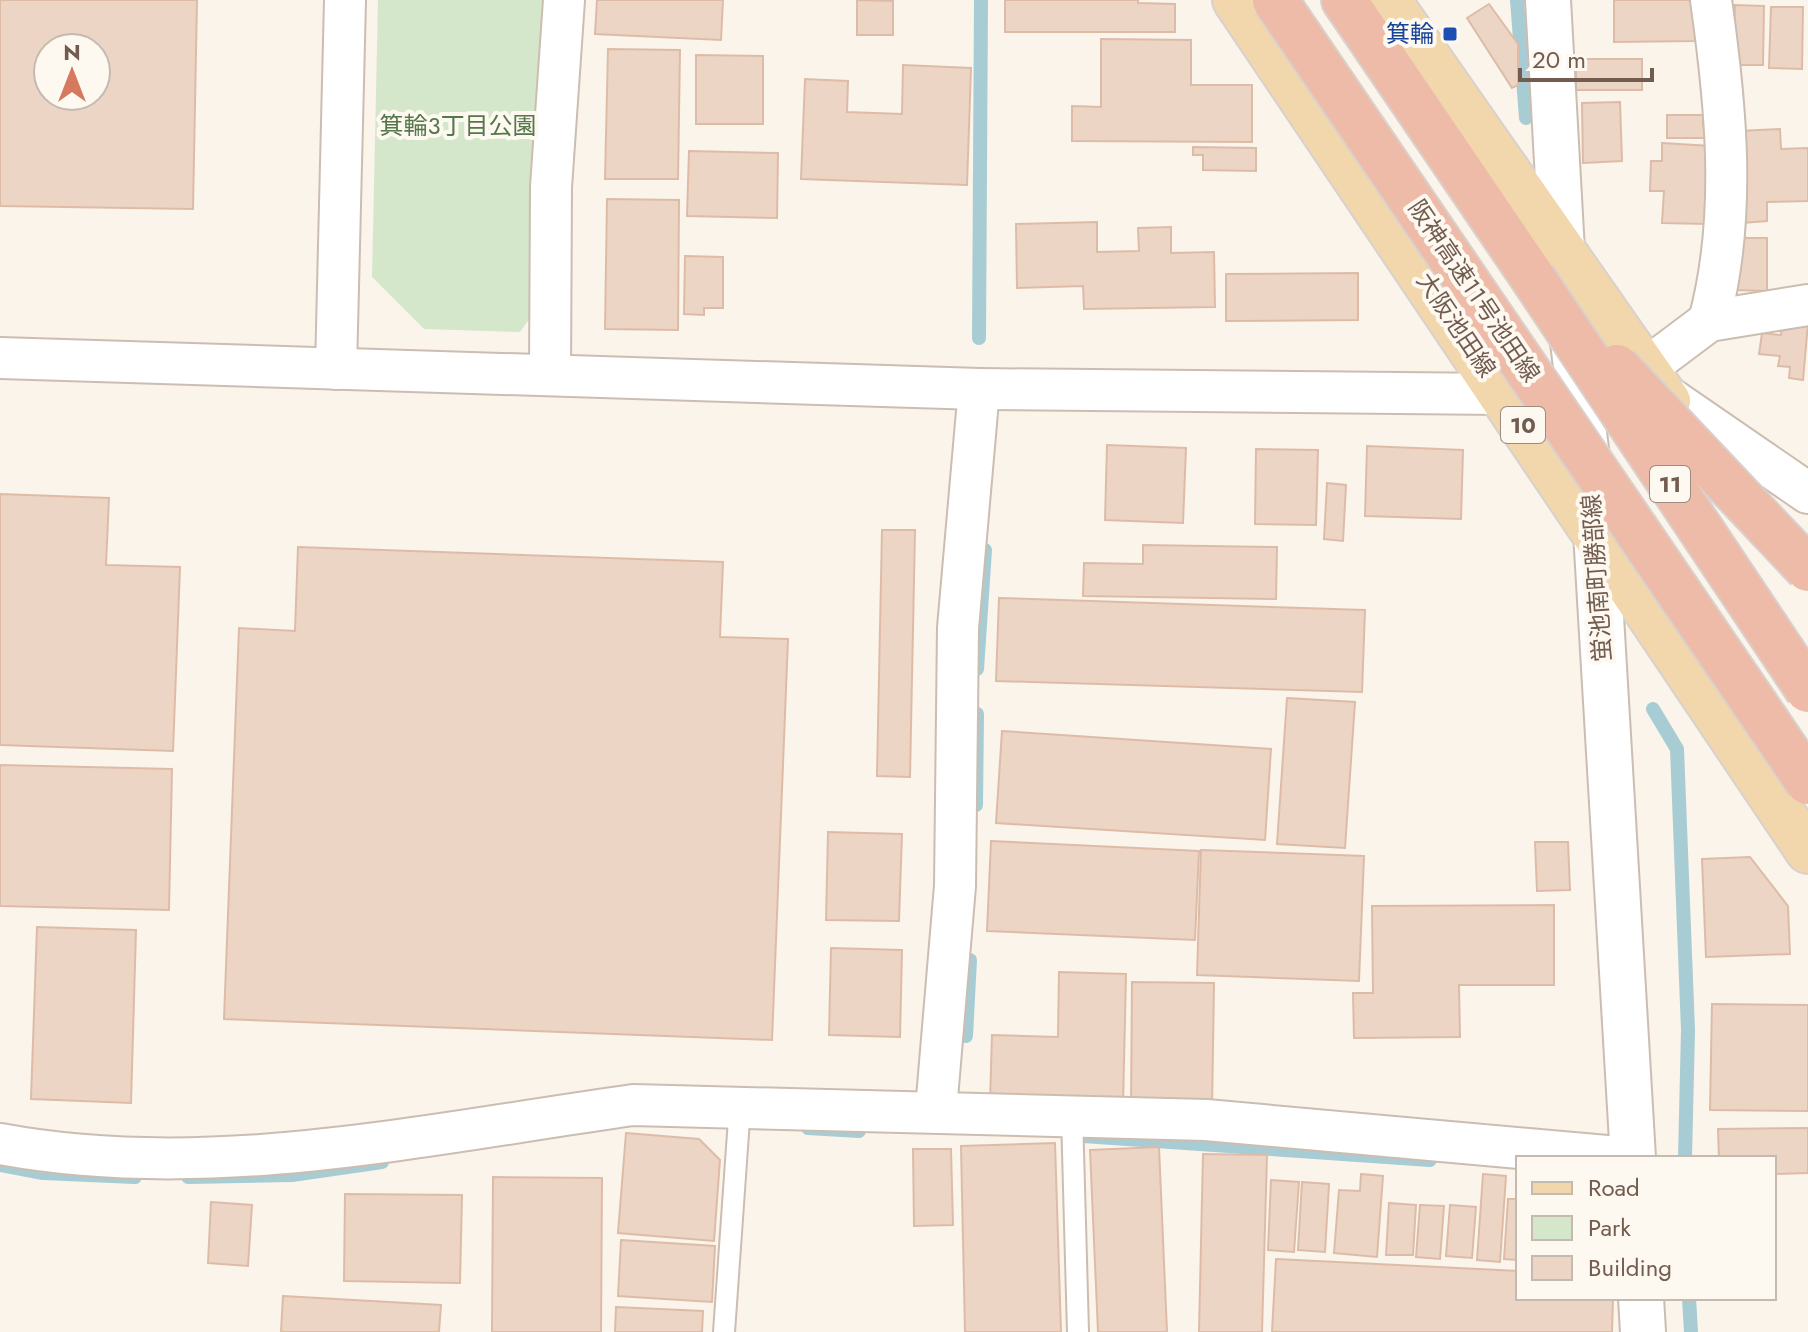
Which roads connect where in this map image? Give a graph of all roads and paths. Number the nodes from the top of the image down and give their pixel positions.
1 (345, 0) edge
2 (564, 0) edge
3 (1235, 0) edge
4 (1275, 0) edge
5 (1344, 0) edge
6 (1388, 0) edge
7 (1548, 0) edge
8 (1711, 0) edge
9 (1548, 264) junction
10 (1808, 305) edge
11 (1709, 321) junction
12 (0, 358) edge
13 (336, 369) junction
14 (550, 374) junction
15 (1653, 380) junction
16 (979, 389) junction
17 (1502, 394) junction
18 (1808, 493) edge
19 (1596, 532) junction
20 (1808, 569) edge
21 (1808, 582) edge
22 (1805, 685) edge
23 (1808, 782) edge
24 (1808, 851) edge
25 (936, 1110) junction
26 (740, 1119) junction
27 (1072, 1129) junction
28 (0, 1144) edge
29 (1609, 1156) edge
30 (1631, 1156) edge
31 (1641, 1300) edge
32 (724, 1332) edge
33 (1078, 1332) edge
34 (1643, 1332) edge

1 - 13 street
2 - 14 street
3 - 17 main road, 大阪池田線 / 10
4 - 23 highway, 阪神高速11号池田線 / 11, bridge
5 - 9 highway, 11
6 - 9 main road
7 - 9 street, 蛍池南町勝部線
8 - 11 street
9 - 15 main road
9 - 19 street, 蛍池南町勝部線
9 - 20 highway, 11, bridge
9 - 22 highway, 11, bridge
10 - 11 street
11 - 15 street
12 - 13 street
13 - 14 street
14 - 16 street
15 - 18 street
15 - 21 main road
16 - 17 street
16 - 25 street
17 - 19 main road, 大阪池田線 / 10
19 - 24 main road, 大阪池田線 / 10
19 - 30 street, 蛍池南町勝部線
25 - 26 street
25 - 27 street
26 - 28 street
26 - 32 lane
27 - 29 street
27 - 33 lane
31 - 34 street

